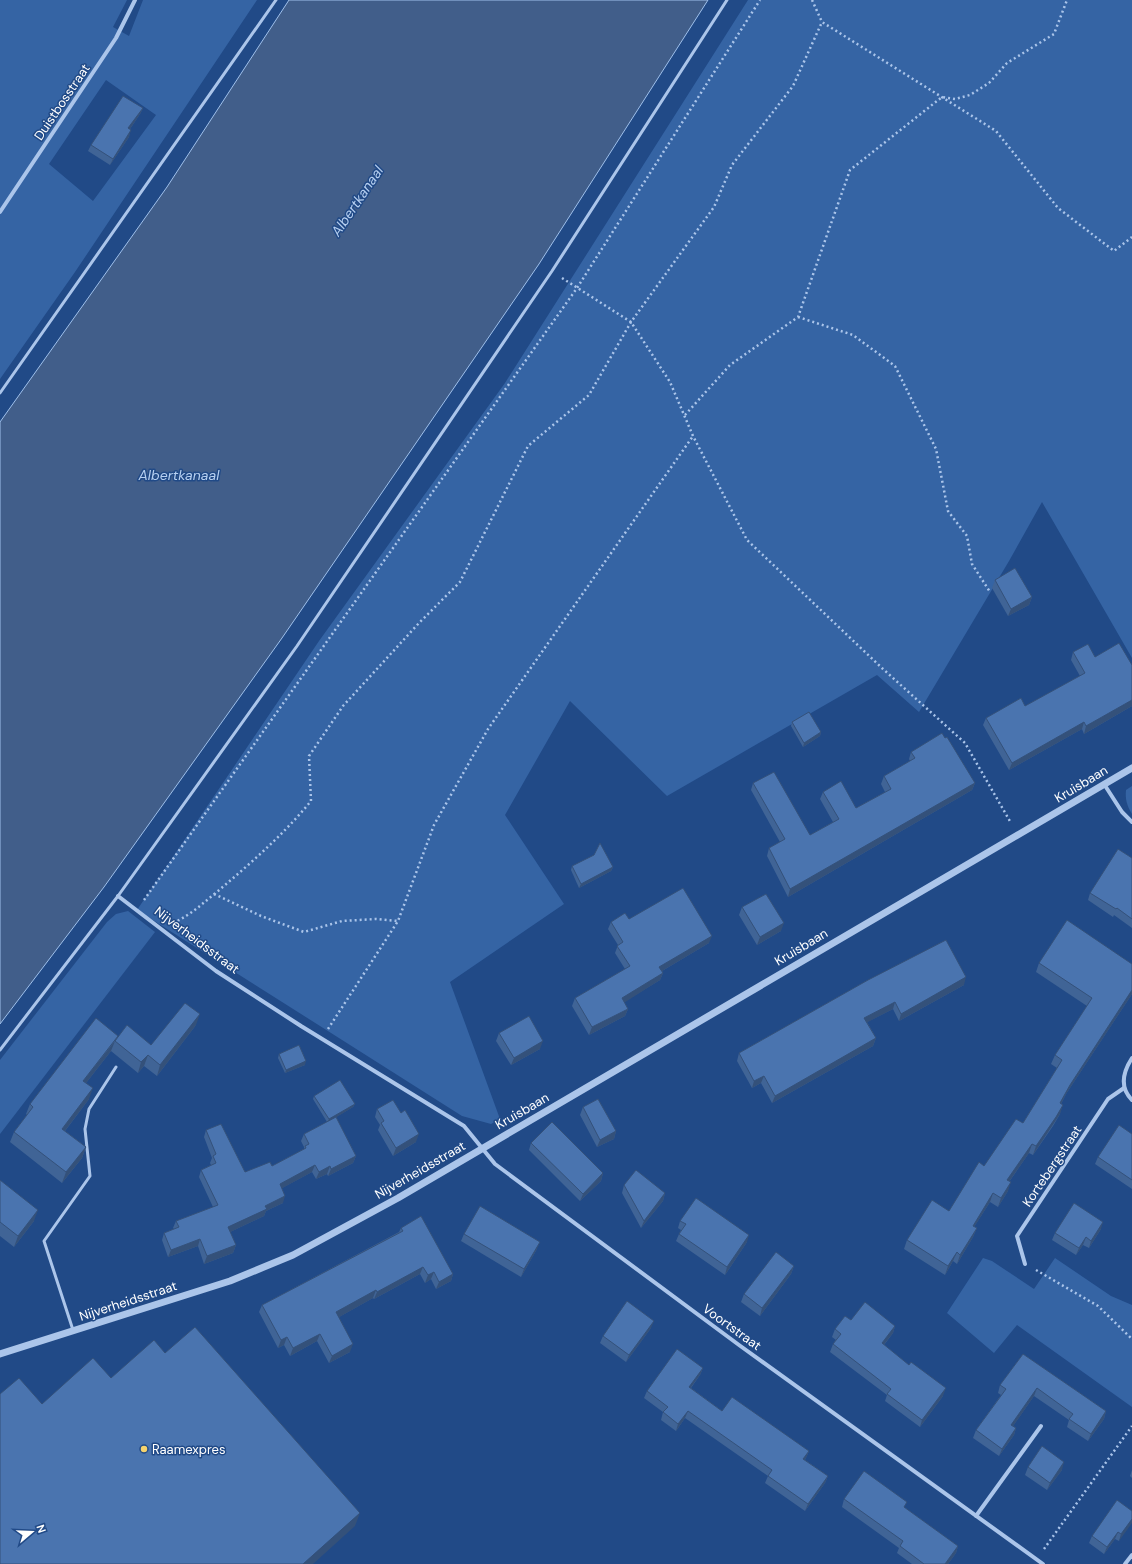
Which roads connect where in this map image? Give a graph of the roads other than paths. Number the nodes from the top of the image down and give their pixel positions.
1 (135, 0) edge
2 (276, 0) edge
3 (727, 0) edge
4 (0, 212) edge
5 (0, 393) edge
6 (1132, 768) edge
7 (1104, 784) junction
8 (1132, 822) edge
9 (118, 896) junction
10 (0, 1050) edge
11 (1132, 1058) edge
12 (116, 1067) dead end
13 (1124, 1088) junction
14 (1132, 1100) edge
15 (483, 1148) junction
16 (1025, 1264) road end
17 (74, 1330) junction
18 (0, 1354) edge
19 (1041, 1426) dead end
20 (976, 1516) junction
21 (1132, 1555) edge
22 (1043, 1564) edge
23 (1125, 1564) edge

1 - 4 street, Duistbosstraat
2 - 5 lane
3 - 9 lane
6 - 7 street, Kruisbaan
7 - 8 street
7 - 15 street, Kruisbaan
9 - 10 lane
9 - 15 street, Nijverheidsstraat
11 - 13 street
12 - 17 lane
13 - 14 street
13 - 16 street, Kortebergstraat
15 - 17 street, Nijverheidsstraat
15 - 20 street, Voortstraat
17 - 18 street, Nijverheidsstraat
19 - 20 street
20 - 22 street, Voortstraat
21 - 23 street

